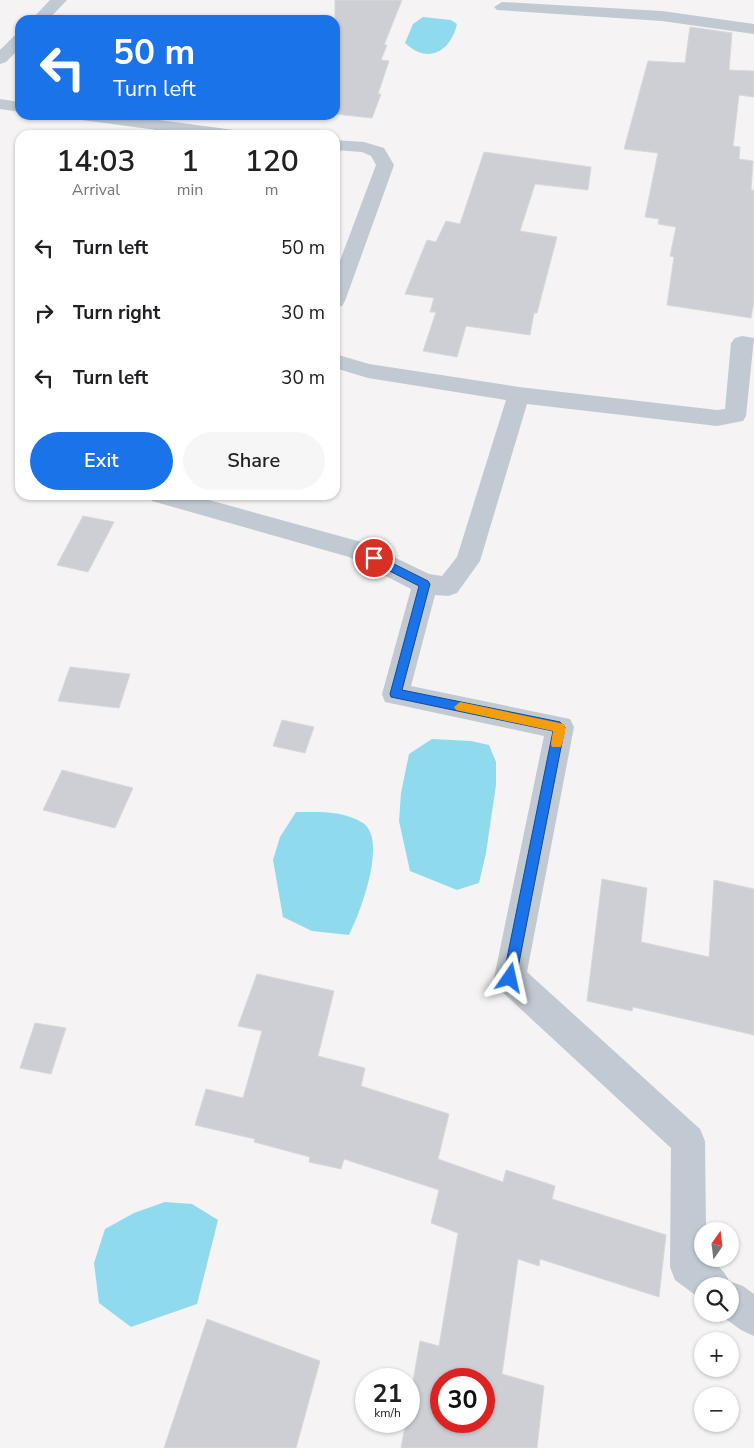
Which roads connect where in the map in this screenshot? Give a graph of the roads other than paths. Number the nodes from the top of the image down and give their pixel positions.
1 (59, 0) edge
2 (660, 0) edge
3 (502, 7) dead end
4 (44, 15) edge
5 (662, 16) junction
6 (754, 29) edge
7 (15, 44) edge
8 (0, 59) edge
9 (0, 104) edge
10 (15, 106) edge
11 (120, 120) edge
12 (196, 130) edge
13 (340, 145) edge
14 (340, 287) edge
15 (754, 345) edge
16 (340, 363) edge
17 (519, 395) junction
18 (178, 500) edge
19 (425, 584) junction
20 (701, 1277) edge
21 (739, 1306) edge
22 (754, 1317) edge

1 - 4 street
2 - 5 street
3 - 5 street
5 - 6 street
7 - 8 street
9 - 10 street
11 - 12 street
13 - 14 street
15 - 17 street
16 - 17 street
17 - 19 street
18 - 19 street
19 - 20 street
21 - 22 street

